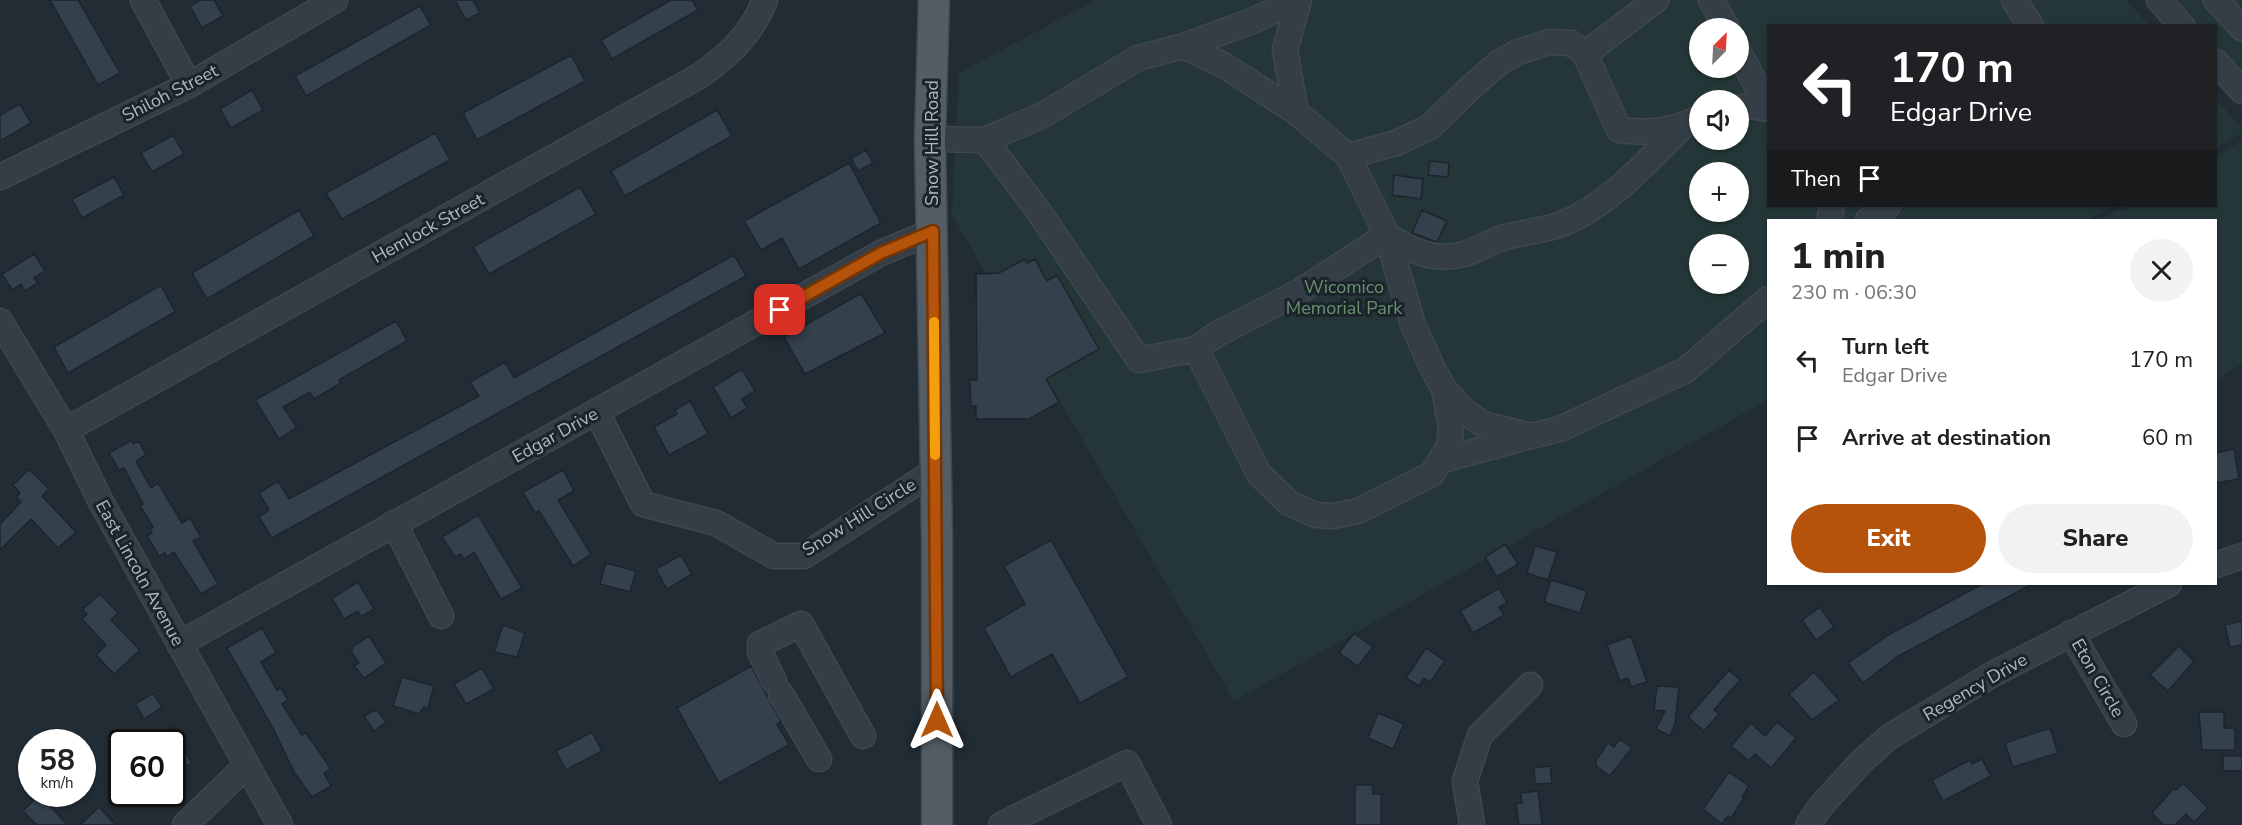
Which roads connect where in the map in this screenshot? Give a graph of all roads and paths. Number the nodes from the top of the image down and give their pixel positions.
1 (143, 0) edge
2 (335, 0) edge
3 (765, 0) edge
4 (934, 0) edge
5 (1298, 0) edge
6 (1656, 0) edge
7 (1711, 0) edge
8 (2014, 0) edge
9 (2159, 0) edge
10 (2216, 0) edge
11 (1721, 18) edge
12 (2030, 24) edge
13 (2180, 24) edge
14 (2242, 28) edge
15 (1184, 46) junction
16 (1585, 54) junction
17 (2217, 63) edge
18 (1749, 72) edge
19 (189, 85) junction
20 (2242, 91) edge
21 (1749, 106) edge
22 (1767, 106) edge
23 (1767, 108) edge
24 (1296, 112) junction
25 (1689, 123) edge
26 (1689, 125) edge
27 (1619, 130) junction
28 (930, 139) junction
29 (985, 140) junction
30 (1348, 156) junction
31 (1642, 166) junction
32 (0, 177) edge
33 (1887, 207) edge
34 (1869, 219) edge
35 (933, 231) junction
36 (1387, 235) junction
37 (1767, 300) edge
38 (0, 321) edge
39 (1196, 348) junction
40 (1444, 389) junction
41 (597, 412) junction
42 (66, 430) junction
43 (1531, 435) junction
44 (1443, 460) junction
45 (936, 470) junction
46 (394, 523) junction
47 (2242, 556) edge
48 (2217, 565) edge
49 (2167, 585) edge
50 (441, 616) dead end
51 (2071, 633) junction
52 (179, 644) junction
53 (1530, 685) dead end
54 (2124, 724) dead end
55 (863, 736) dead end
56 (819, 759) dead end
57 (247, 765) junction
58 (185, 825) edge
59 (280, 825) edge
60 (937, 825) edge
61 (1001, 825) edge
62 (1160, 825) edge
63 (1472, 825) edge
64 (1808, 825) edge

1 - 19 street
2 - 19 street, Shiloh Street
3 - 42 street, Hemlock Street
4 - 28 main road, Snow Hill Road
5 - 15 street
5 - 24 street
6 - 16 street
7 - 11 street
8 - 12 street
9 - 13 street
10 - 14 street
15 - 24 street
15 - 29 street
16 - 27 street
16 - 30 street
17 - 20 street
18 - 22 street
19 - 32 street, Shiloh Street
21 - 23 street
24 - 30 street
25 - 27 street
26 - 31 street
27 - 31 street
28 - 29 street
28 - 35 main road, Snow Hill Road
29 - 39 street
30 - 36 street
31 - 36 street
33 - 34 street
35 - 41 street, Edgar Drive
35 - 45 main road, Snow Hill Road
36 - 39 street
36 - 40 street
37 - 43 street
38 - 42 street, East Lincoln Avenue
39 - 44 street
40 - 43 street
40 - 44 street
41 - 45 street, Snow Hill Circle
41 - 46 street, Edgar Drive
42 - 52 street, East Lincoln Avenue
43 - 44 street
45 - 60 main road, Snow Hill Road
46 - 50 street
46 - 52 street, Edgar Drive
47 - 48 street
49 - 51 street, Regency Drive
51 - 54 street, Eton Circle
51 - 64 street, Regency Drive
52 - 57 street, East Lincoln Avenue
53 - 63 street
55 - 56 street
57 - 58 street
57 - 59 street, East Lincoln Avenue
61 - 62 street

